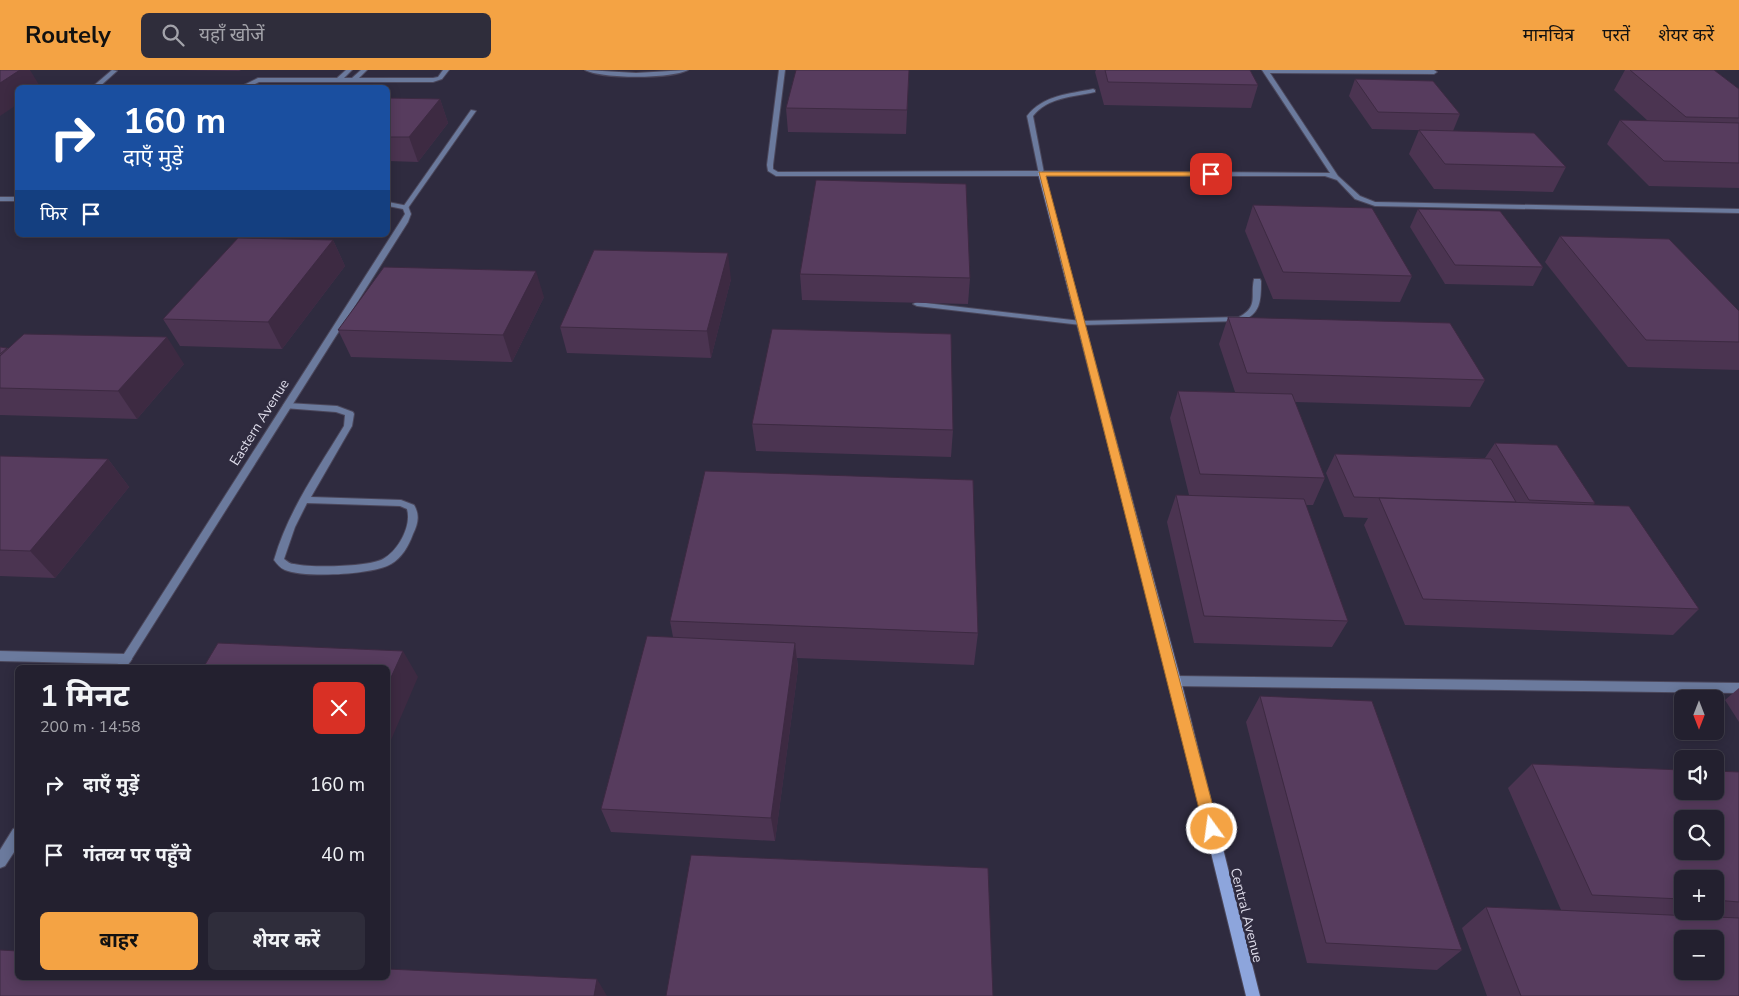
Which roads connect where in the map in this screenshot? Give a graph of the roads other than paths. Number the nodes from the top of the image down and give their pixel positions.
1 (348, 70) edge
2 (364, 70) edge
3 (446, 70) edge
4 (588, 70) edge
5 (685, 70) edge
6 (782, 70) edge
7 (114, 71) edge
8 (1266, 71) edge
9 (1434, 72) dead end
10 (339, 80) junction
11 (354, 80) junction
12 (98, 85) edge
13 (247, 85) edge
14 (1093, 91) dead end
15 (473, 111) dead end
16 (1042, 173) junction
17 (1335, 176) junction
18 (0, 199) edge
19 (15, 199) edge
20 (390, 204) edge
21 (406, 207) junction
22 (1739, 211) edge
23 (1257, 281) dead end
24 (916, 304) edge
25 (1081, 323) junction
26 (287, 406) junction
27 (305, 500) junction
28 (0, 656) edge
29 (123, 663) edge
30 (1175, 681) junction
31 (1739, 688) edge
32 (15, 838) edge
33 (0, 862) edge
34 (1253, 996) edge

1 - 10 street
2 - 11 street
3 - 11 street
4 - 5 street
6 - 16 street
7 - 12 street
8 - 9 street
8 - 17 street
10 - 11 street
10 - 13 street
14 - 16 street
15 - 21 street, Eastern Avenue
16 - 17 street
16 - 25 street, Central Avenue
17 - 22 street
18 - 19 street
20 - 21 street
21 - 26 street, Eastern Avenue
23 - 25 street
24 - 25 street
25 - 30 street, Central Avenue
26 - 27 street
26 - 29 street, Eastern Avenue
27 - 27 street
28 - 29 street
30 - 31 street
30 - 34 street, Central Avenue
32 - 33 street

